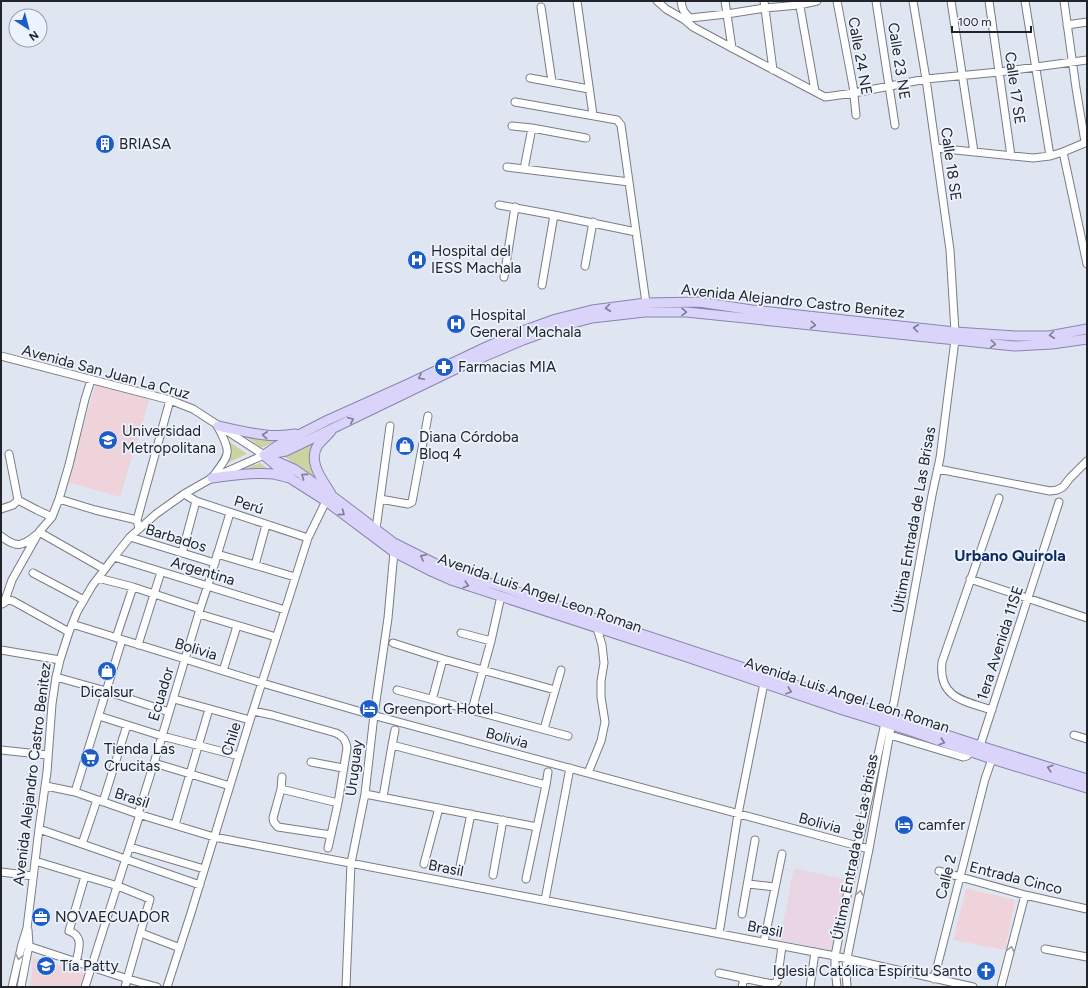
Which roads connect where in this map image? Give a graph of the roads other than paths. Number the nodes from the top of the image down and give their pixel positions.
1 (577, 1) edge
2 (657, 1) edge
3 (681, 1) edge
4 (725, 1) edge
5 (817, 1) edge
6 (838, 1) edge
7 (876, 1) edge
8 (913, 1) edge
9 (951, 1) edge
10 (989, 1) edge
11 (1026, 1) edge
12 (1064, 1) edge
13 (799, 3) edge
14 (765, 4) edge
15 (541, 7) dead end
16 (727, 14) junction
17 (1087, 22) edge
18 (1067, 25) junction
19 (732, 48) junction
20 (1087, 60) edge
21 (1072, 62) junction
22 (1036, 67) junction
23 (773, 70) junction
24 (999, 72) junction
25 (963, 76) junction
26 (530, 78) dead end
27 (926, 79) junction
28 (552, 82) junction
29 (890, 86) junction
30 (589, 89) junction
31 (815, 91) junction
32 (854, 93) junction
33 (515, 102) dead end
34 (593, 115) junction
35 (856, 115) dead end
36 (895, 125) dead end
37 (512, 126) dead end
38 (532, 128) junction
39 (586, 138) dead end
40 (1086, 142) edge
41 (936, 148) junction
42 (974, 152) junction
43 (1063, 152) junction
44 (1011, 156) junction
45 (1050, 156) junction
46 (507, 167) dead end
47 (524, 169) junction
48 (629, 182) junction
49 (499, 205) dead end
50 (516, 207) junction
51 (554, 215) junction
52 (593, 222) junction
53 (1084, 228) edge
54 (636, 232) junction
55 (1087, 264) edge
56 (585, 266) dead end
57 (504, 277) dead end
58 (542, 285) dead end
59 (645, 307) junction
60 (1087, 329) edge
61 (955, 336) junction
62 (1087, 339) edge
63 (1, 356) edge
64 (91, 380) junction
65 (170, 400) junction
66 (428, 416) dead end
67 (218, 426) junction
68 (390, 426) dead end
69 (334, 428) junction
70 (304, 432) junction
71 (8, 454) dead end
72 (264, 455) junction
73 (1087, 461) edge
74 (938, 468) junction
75 (212, 478) junction
76 (293, 480) junction
77 (184, 494) junction
78 (328, 498) junction
79 (999, 498) dead end
80 (59, 499) junction
81 (380, 499) junction
82 (18, 500) junction
83 (196, 501) junction
84 (1059, 502) dead end
85 (1, 509) edge
86 (230, 513) junction
87 (52, 517) junction
88 (137, 520) junction
89 (266, 524) junction
90 (139, 529) junction
91 (376, 529) junction
92 (39, 532) junction
93 (1, 536) edge
94 (130, 537) junction
95 (308, 538) junction
96 (394, 552) junction
97 (182, 553) junction
98 (217, 554) junction
99 (114, 557) junction
100 (215, 563) junction
101 (255, 565) junction
102 (104, 569) junction
103 (161, 572) junction
104 (33, 573) dead end
105 (295, 577) junction
106 (98, 578) junction
107 (970, 579) junction
108 (208, 585) junction
109 (133, 587) junction
110 (154, 594) junction
111 (501, 596) junction
112 (1028, 599) junction
113 (84, 600) junction
114 (2, 604) edge
115 (285, 610) junction
116 (200, 612) junction
117 (561, 616) junction
118 (586, 616) junction
119 (1087, 618) edge
120 (72, 624) junction
121 (598, 624) junction
122 (237, 626) junction
123 (69, 632) junction
124 (608, 632) junction
125 (461, 633) dead end
126 (643, 635) junction
127 (276, 637) junction
128 (119, 639) junction
129 (490, 641) junction
130 (393, 643) dead end
131 (138, 645) junction
132 (1, 650) edge
133 (443, 659) junction
134 (60, 660) junction
135 (185, 660) junction
136 (482, 670) junction
137 (561, 670) dead end
138 (223, 671) junction
139 (56, 677) junction
140 (764, 683) junction
141 (262, 684) junction
142 (397, 690) dead end
143 (555, 690) junction
144 (106, 691) junction
145 (174, 699) junction
146 (432, 700) junction
147 (209, 709) junction
148 (472, 710) junction
149 (992, 710) junction
150 (253, 711) junction
151 (170, 712) junction
152 (374, 715) junction
153 (99, 716) junction
154 (890, 719) junction
155 (250, 720) junction
156 (127, 725) junction
157 (544, 729) junction
158 (395, 730) dead end
159 (890, 735) junction
160 (1074, 735) dead end
161 (162, 736) junction
162 (568, 736) dead end
163 (1087, 739) edge
164 (198, 745) junction
165 (392, 745) junction
166 (980, 746) junction
167 (1, 750) edge
168 (971, 751) junction
169 (48, 755) junction
170 (240, 756) junction
171 (992, 759) junction
172 (311, 762) dead end
173 (154, 763) junction
174 (343, 768) junction
175 (570, 768) junction
176 (548, 772) dead end
177 (588, 773) junction
178 (190, 774) junction
179 (282, 777) dead end
180 (1087, 780) edge
181 (546, 785) junction
182 (46, 786) junction
183 (230, 786) junction
184 (1087, 788) edge
185 (281, 789) junction
186 (75, 792) junction
187 (365, 794) junction
188 (383, 797) junction
189 (100, 801) junction
190 (338, 803) junction
191 (439, 808) junction
192 (139, 814) junction
193 (470, 814) junction
194 (738, 814) junction
195 (503, 820) junction
196 (175, 825) junction
197 (537, 827) junction
198 (39, 829) junction
199 (331, 835) junction
200 (214, 837) junction
201 (755, 840) dead end
202 (82, 844) junction
203 (130, 847) junction
204 (859, 847) junction
205 (328, 848) dead end
206 (868, 849) junction
207 (782, 854) dead end
208 (158, 855) junction
209 (126, 859) junction
210 (35, 861) junction
211 (351, 863) junction
212 (424, 864) dead end
213 (153, 869) junction
214 (204, 869) junction
215 (459, 871) dead end
216 (939, 871) dead end
217 (1, 872) edge
218 (493, 875) dead end
219 (33, 876) junction
220 (85, 876) junction
221 (960, 877) junction
222 (526, 878) dead end
223 (748, 884) junction
224 (200, 885) junction
225 (118, 886) junction
226 (775, 887) junction
227 (1025, 894) junction
228 (545, 900) junction
229 (1087, 909) edge
230 (742, 914) dead end
231 (141, 933) junction
232 (720, 934) junction
233 (764, 942) junction
234 (25, 945) junction
235 (782, 946) junction
236 (180, 948) junction
237 (1045, 949) dead end
238 (815, 952) junction
239 (835, 956) junction
240 (1087, 957) edge
241 (847, 958) junction
242 (76, 962) junction
243 (91, 967) junction
244 (719, 973) dead end
245 (744, 978) junction
246 (128, 979) junction
247 (934, 979) junction
248 (774, 985) edge
249 (12, 987) edge
250 (21, 987) edge
251 (85, 987) edge
252 (125, 987) edge
253 (157, 987) edge
254 (167, 987) edge
255 (346, 987) edge
256 (742, 987) edge
257 (810, 987) edge
258 (837, 987) edge
259 (847, 987) edge
260 (973, 987) edge
261 (1001, 987) edge

1 - 30 street
2 - 19 street
3 - 16 street
4 - 16 street
5 - 13 street
6 - 32 street, Calle 24 NE
7 - 29 street, Calle 23 NE
8 - 27 street, Calle 18 SE
9 - 25 street
10 - 24 street, Calle 17 SE
11 - 22 street
12 - 18 street
13 - 14 street
13 - 31 street
14 - 16 street
14 - 23 street
15 - 28 street
16 - 19 street
17 - 18 street
18 - 21 street
19 - 23 street
20 - 21 street
21 - 22 street
21 - 40 street
22 - 24 street
22 - 45 street
23 - 31 street
24 - 25 street
24 - 44 street, Calle 17 SE
25 - 27 street
25 - 42 street
26 - 28 street
27 - 29 street
27 - 41 street, Calle 18 SE
28 - 30 street
29 - 32 street
29 - 36 street, Calle 23 NE
30 - 34 street
31 - 32 street
32 - 35 street, Calle 24 NE
33 - 34 street
34 - 48 street
37 - 38 street
38 - 39 street
38 - 47 street
40 - 43 street
41 - 42 street
41 - 61 street, Calle 18 SE
42 - 44 street
43 - 45 street
43 - 53 street
44 - 45 street
46 - 47 street
47 - 48 street
48 - 54 street
49 - 50 street
50 - 51 street
50 - 57 street
51 - 52 street
51 - 58 street
52 - 54 street
52 - 56 street
53 - 55 street
54 - 59 street
59 - 61 main road, Avenida Alejandro Castro Benitez
69 -> 59 main road, Avenida Alejandro Castro Benitez
59 -> 70 main road, Avenida Alejandro Castro Benitez
60 -> 61 main road, Avenida Alejandro Castro Benitez
61 -> 62 main road, Avenida Alejandro Castro Benitez
61 - 74 street, Última Entrada de Las Brisas
63 - 64 street, Avenida San Juan La Cruz
64 - 65 street, Avenida San Juan La Cruz
64 - 80 street
65 - 67 street, Avenida San Juan La Cruz
65 - 88 street
66 - 81 street
70 -> 67 main road
67 - 72 street, Avenida San Juan La Cruz
67 - 75 street
68 - 81 street
69 - 72 main road, Avenida Alejandro Castro Benitez
69 - 78 main road
70 - 72 main road, Avenida Alejandro Castro Benitez
71 - 82 street
72 - 75 street, Avenida Alejandro Castro Benitez
72 - 76 main road, Avenida Luis Angel Leon Roman
78 -> 72 main road, Avenida Luis Angel Leon Roman
73 - 74 street
74 - 154 street, Última Entrada de Las Brisas
75 - 76 main road
75 - 77 street, Avenida Alejandro Castro Benitez
76 - 78 main road, Avenida Luis Angel Leon Roman
77 - 83 street, Perú
77 - 90 street, Avenida Alejandro Castro Benitez
78 - 91 main road, Avenida Luis Angel Leon Roman
78 - 95 street, Chile
78 -> 96 main road, Avenida Luis Angel Leon Roman
79 - 107 street
80 - 87 street
80 - 88 street
81 - 91 street
82 - 85 street
82 - 87 street
83 - 86 street, Perú
83 - 97 street
84 - 112 street, 1era Avenida 11SE
86 - 89 street, Perú
86 - 98 street, Ecuador
87 - 92 street
88 - 90 street
89 - 95 street, Perú
89 - 101 street
90 - 94 street, Avenida Alejandro Castro Benitez
118 -> 91 main road, Avenida Luis Angel Leon Roman
92 - 93 street
92 - 102 street
92 - 114 street
94 - 97 street, Barbados
94 - 99 street, Avenida Alejandro Castro Benitez
95 - 105 street, Chile
96 -> 111 main road, Avenida Luis Angel Leon Roman
96 - 152 street, Uruguay
97 - 100 street, Barbados
98 - 100 street, Ecuador
98 - 101 street
99 - 102 street, Avenida Alejandro Castro Benitez
99 - 103 street, Argentina
100 - 108 street, Ecuador
101 - 105 street
102 - 106 street, Avenida Alejandro Castro Benitez
103 - 108 street, Argentina
103 - 110 street
104 - 113 street
105 - 115 street, Chile
106 - 109 street
106 - 113 street, Avenida Alejandro Castro Benitez
107 - 112 street
107 - 149 street
108 - 115 street, Argentina
108 - 116 street, Ecuador
109 - 110 street
109 - 128 street
110 - 116 street
110 - 131 street
111 - 117 main road, Avenida Luis Angel Leon Roman
111 - 129 street
112 - 119 street
112 - 149 street, 1era Avenida 11SE
113 - 120 street, Avenida Alejandro Castro Benitez
114 - 123 street
115 - 127 street, Chile
116 - 122 street
116 - 135 street, Ecuador
117 - 118 main road
117 - 121 main road, Avenida Luis Angel Leon Roman
118 - 121 main road, Avenida Luis Angel Leon Roman
120 - 123 street, Avenida Alejandro Castro Benitez
120 - 128 street, Bolivia
121 - 124 main road, Avenida Luis Angel Leon Roman
121 - 126 main road, Avenida Luis Angel Leon Roman
121 - 177 street
122 - 127 street
122 - 138 street
123 - 134 street, Avenida Alejandro Castro Benitez
124 - 126 main road
124 - 140 main road, Avenida Luis Angel Leon Roman
125 - 129 street
126 - 154 main road, Avenida Luis Angel Leon Roman
127 - 141 street, Chile
128 - 131 street, Bolivia
128 - 144 street
129 - 136 street
130 - 133 street
131 - 135 street, Bolivia
132 - 134 street
133 - 136 street
133 - 146 street
134 - 139 street, Avenida Alejandro Castro Benitez
135 - 138 street, Bolivia
135 - 145 street, Ecuador
136 - 143 street
136 - 148 street
137 - 143 street
138 - 141 street, Bolivia
139 - 144 street
139 - 169 street, Avenida Alejandro Castro Benitez
140 -> 154 main road, Avenida Luis Angel Leon Roman
140 - 194 street
141 - 150 street, Chile
141 - 152 street, Bolivia
142 - 146 street
143 - 157 street
144 - 151 street
144 - 153 street
145 - 147 street
145 - 151 street, Ecuador
146 - 148 street
147 - 155 street
147 - 164 street
148 - 157 street
149 - 166 street, 1era Avenida 11SE
150 - 155 street, Chile
150 - 174 street
151 - 161 street, Ecuador
152 - 175 street, Bolivia
152 - 187 street, Uruguay
153 - 156 street
153 - 186 street
154 - 159 street, Última Entrada de Las Brisas
154 - 166 main road, Avenida Luis Angel Leon Roman
154 -> 168 main road, Avenida Luis Angel Leon Roman
154 - 204 street, Última Entrada de Las Brisas
155 - 170 street, Chile
156 - 161 street
156 - 189 street
157 - 162 street
158 - 165 street
159 - 168 street
159 - 206 street, Última Entrada de Las Brisas
160 - 163 street
161 - 164 street
161 - 173 street, Ecuador
164 - 170 street
164 - 178 street
165 - 181 street
165 - 188 street
180 -> 166 main road, Avenida Luis Angel Leon Roman
167 - 169 street
168 - 171 main road, Avenida Luis Angel Leon Roman
169 - 182 street, Avenida Alejandro Castro Benitez
170 - 183 street, Chile
171 - 184 main road, Avenida Luis Angel Leon Roman
171 - 221 street, Calle 2
172 - 174 street
173 - 178 street
173 - 192 street, Ecuador
174 - 190 street
175 - 177 street, Bolivia
175 - 228 street
176 - 181 street
177 - 194 street, Bolivia
178 - 183 street
178 - 196 street
179 - 185 street
181 - 197 street
182 - 186 street, Brasil
182 - 198 street, Avenida Alejandro Castro Benitez
183 - 200 street, Chile
185 - 190 street
185 - 199 street
186 - 189 street, Brasil
187 - 188 street
187 - 211 street, Uruguay
188 - 191 street
189 - 192 street, Brasil
189 - 202 street
190 - 199 street
191 - 193 street
191 - 212 street
192 - 196 street, Brasil
192 - 203 street, Ecuador
193 - 195 street
193 - 215 street
194 - 204 street, Bolivia
194 - 232 street
195 - 197 street
195 - 218 street
196 - 200 street, Brasil
197 - 222 street
198 - 202 street
198 - 210 street, Avenida Alejandro Castro Benitez
199 - 205 street
200 - 211 street, Brasil
200 - 214 street, Chile
201 - 223 street
202 - 209 street
203 - 208 street
203 - 209 street, Ecuador
204 - 206 street, Bolivia
204 - 239 street, Última Entrada de Las Brisas
241 -> 206 street, Última Entrada de Las Brisas
207 - 226 street
208 - 213 street
208 - 214 street
209 - 213 street
209 - 225 street, Ecuador
210 - 219 street, Avenida Alejandro Castro Benitez
210 - 220 street
211 - 228 street, Brasil
211 - 255 street, Uruguay
213 - 224 street
214 - 224 street, Chile
216 - 221 street, Entrada Cinco
217 - 219 street
219 - 234 street, Avenida Alejandro Castro Benitez
220 - 225 street
220 - 242 street
221 - 227 street, Entrada Cinco
221 - 247 street, Calle 2
223 - 226 street
223 - 230 street
224 - 236 street, Chile
225 - 231 street
225 - 243 street, Ecuador
226 - 233 street
227 - 229 street, Entrada Cinco
261 -> 227 street
228 - 232 street, Brasil
231 - 236 street
231 - 246 street
232 - 233 street, Brasil
233 - 235 street, Brasil
234 - 242 street
234 -> 249 street, Avenida Alejandro Castro Benitez
234 - 250 street, Avenida Alejandro Castro Benitez
235 - 238 street, Brasil
235 - 248 street
236 - 254 street, Chile
237 - 240 street
238 - 239 street, Brasil
238 - 257 street
239 - 241 street, Brasil
239 - 258 street, Última Entrada de Las Brisas
241 - 247 street, Brasil
241 - 259 street, Última Entrada de Las Brisas
242 - 243 street
243 - 246 street
243 - 251 street, Ecuador
244 - 245 street
245 - 248 street
245 - 256 street
246 - 252 street
246 - 253 street
247 - 260 street, Brasil

